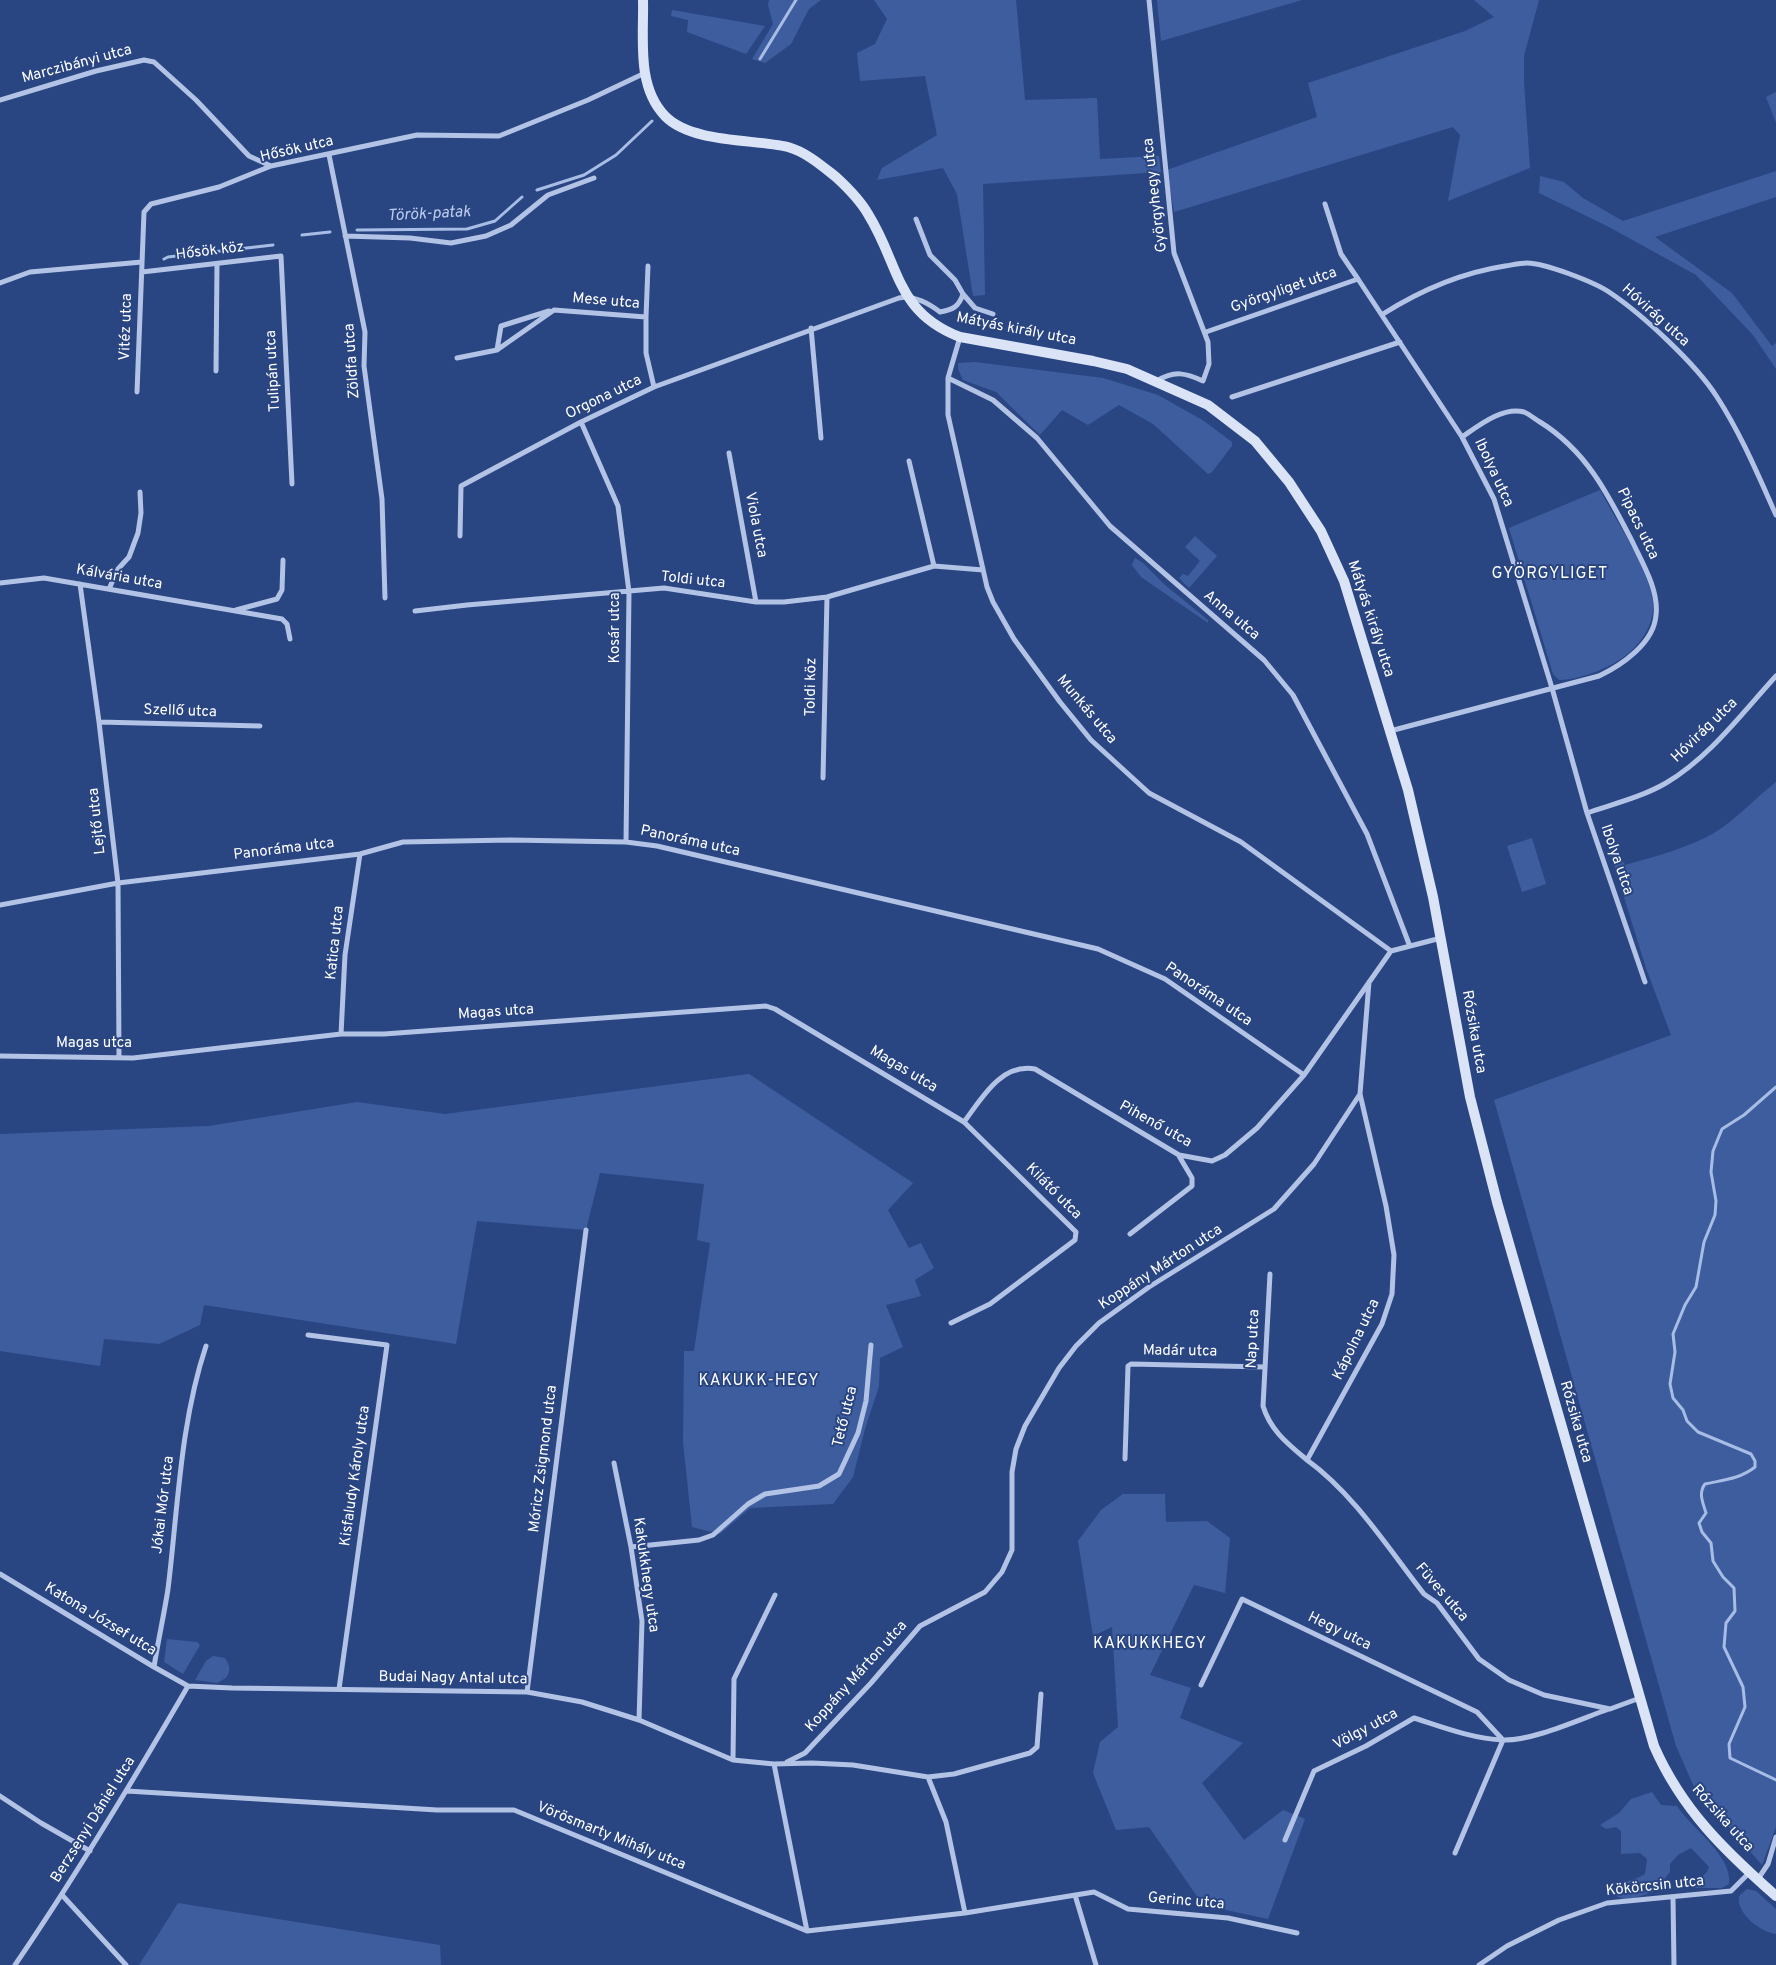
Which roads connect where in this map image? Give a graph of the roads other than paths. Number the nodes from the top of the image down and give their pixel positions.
1 (643, 0) edge
2 (1149, 0) edge
3 (645, 72) junction
4 (0, 100) edge
5 (329, 155) junction
6 (271, 166) junction
7 (594, 178) dead end
8 (1325, 204) dead end
9 (916, 219) dead end
10 (345, 236) junction
11 (281, 256) joint
12 (142, 262) junction
13 (217, 264) junction
14 (648, 266) dead end
15 (142, 272) junction
16 (1358, 278) junction
17 (0, 283) edge
18 (963, 294) junction
19 (906, 296) junction
20 (554, 310) junction
21 (993, 314) dead end
22 (1383, 314) junction
23 (646, 318) junction
24 (811, 328) junction
25 (1206, 332) junction
26 (960, 338) junction
27 (1400, 342) junction
28 (496, 350) junction
29 (457, 358) dead end
30 (216, 371) dead end
31 (948, 378) junction
32 (1157, 381) junction
33 (654, 387) junction
34 (137, 392) dead end
35 (1232, 397) dead end
36 (580, 422) junction
37 (1462, 437) junction
38 (821, 438) dead end
39 (729, 452) dead end
40 (909, 461) dead end
41 (292, 484) dead end
42 (140, 492) dead end
43 (1776, 515) edge
44 (460, 536) dead end
45 (282, 560) dead end
46 (934, 566) junction
47 (983, 570) junction
48 (0, 583) edge
49 (80, 584) junction
50 (109, 589) junction
51 (629, 592) junction
52 (827, 597) junction
53 (385, 598) dead end
54 (756, 602) junction
55 (234, 611) junction
56 (415, 611) dead end
57 (290, 640) dead end
58 (1776, 676) edge
59 (1552, 688) junction
60 (100, 722) junction
61 (260, 726) dead end
62 (1390, 731) junction
63 (823, 778) dead end
64 (1587, 813) junction
65 (626, 842) junction
66 (360, 854) junction
67 (118, 883) junction
68 (0, 905) edge
69 (1441, 938) junction
70 (1409, 944) junction
71 (1390, 951) junction
72 (1369, 982) junction
73 (1645, 982) dead end
74 (340, 1034) junction
75 (0, 1056) edge
76 (119, 1058) junction
77 (1304, 1075) junction
78 (1360, 1094) junction
79 (964, 1122) junction
80 (1179, 1155) junction
81 (586, 1230) dead end
82 (1130, 1234) dead end
83 (1270, 1274) dead end
84 (951, 1323) dead end
85 (308, 1335) dead end
86 (206, 1346) dead end
87 (871, 1346) dead end
88 (1265, 1367) junction
89 (1125, 1459) dead end
90 (1306, 1460) junction
91 (614, 1463) dead end
92 (631, 1547) junction
93 (0, 1574) edge
94 (775, 1594) dead end
95 (154, 1667) junction
96 (1201, 1685) dead end
97 (188, 1686) junction
98 (340, 1688) junction
99 (527, 1692) junction
100 (1041, 1694) dead end
101 (1640, 1698) junction
102 (1610, 1709) junction
103 (639, 1720) junction
104 (1503, 1740) junction
105 (733, 1760) junction
106 (785, 1763) junction
107 (774, 1764) junction
108 (928, 1777) junction
109 (127, 1791) junction
110 (0, 1796) edge
111 (1776, 1837) edge
112 (1285, 1840) dead end
113 (90, 1851) junction
114 (1456, 1853) dead end
115 (1754, 1875) junction
116 (62, 1895) junction
117 (1075, 1895) junction
118 (1776, 1896) edge
119 (1673, 1897) junction
120 (965, 1913) junction
121 (807, 1932) junction
122 (1297, 1933) dead end
123 (15, 1965) edge
124 (126, 1965) edge
125 (1096, 1965) edge
126 (1479, 1965) edge
127 (1674, 1965) edge

1 - 3 main road, Mátyás király utca
2 - 25 street, Györgyhegy utca
3 - 5 street, Hősök utca
3 - 19 main road, Mátyás király utca
4 - 6 street, Marczibányi utca
5 - 6 street, Hősök utca
5 - 10 street, Zöldfa utca
6 - 12 street, Hősök utca
7 - 10 street
8 - 16 street
9 - 18 street
10 - 53 street, Zöldfa utca
11 - 13 street, Hősök köz
11 - 41 street, Tulipán utca
12 - 15 street, Vitéz utca
12 - 17 street
13 - 15 street, Hősök köz
13 - 30 street
14 - 23 street
15 - 34 street, Vitéz utca
16 - 22 street, Györgyliget utca
16 - 25 street, Györgyliget utca
18 - 19 street
18 - 21 street
19 - 24 street, Orgona utca
19 - 26 main road, Mátyás király utca
20 - 23 street, Mese utca
20 - 28 street, Mese utca
20 - 28 street, Mese utca
22 - 27 street, Ibolya utca
22 - 43 street, Hóvirág utca
23 - 33 street, Mese utca
24 - 33 street, Orgona utca
24 - 38 street
25 - 32 street, Györgyhegy utca
26 - 31 street, Munkás utca
26 - 32 main road, Mátyás király utca
27 - 35 street
27 - 37 street, Ibolya utca
28 - 29 street, Mese utca
31 - 47 street, Munkás utca
31 - 70 street, Anna utca
32 - 62 main road, Mátyás király utca
33 - 36 street, Orgona utca
36 - 44 street, Orgona utca
36 - 51 street, Kosár utca
37 - 59 street, Ibolya utca
37 - 59 street, Pipacs utca
39 - 54 street, Viola utca
40 - 46 street
42 - 50 street
45 - 55 street, Kálvária utca
46 - 47 street, Toldi utca
46 - 52 street, Toldi utca
47 - 71 street, Munkás utca
48 - 49 street, Kálvária utca
49 - 50 street, Kálvária utca
49 - 60 street, Lejtő utca
50 - 55 street, Kálvária utca
51 - 54 street, Toldi utca
51 - 56 street, Toldi utca
51 - 65 street, Kosár utca
52 - 54 street, Toldi utca
52 - 63 street, Toldi köz
55 - 57 street, Kálvária utca
58 - 64 street, Hóvirág utca
59 - 62 street
59 - 64 street, Ibolya utca
60 - 61 street, Szellő utca
60 - 67 street, Lejtő utca
62 - 69 main road, Mátyás király utca
64 - 73 street, Ibolya utca
65 - 66 street, Panoráma utca
65 - 77 street, Panoráma utca
66 - 67 street, Panoráma utca
66 - 74 street, Katica utca
67 - 68 street, Panoráma utca
67 - 76 street, Lejtő utca
69 - 70 street
69 - 101 main road, Rózsika utca
70 - 71 street
71 - 72 street, Pihenő utca
72 - 77 street, Pihenő utca
72 - 78 street, Koppány Márton utca
74 - 76 street, Magas utca
74 - 79 street, Magas utca
75 - 76 street, Magas utca
77 - 80 street, Pihenő utca
78 - 90 street, Kápolna utca
78 - 106 street, Koppány Márton utca
79 - 80 street, Pihenő utca
79 - 84 street, Kilátó utca
80 - 82 street
81 - 99 street, Móricz Zsigmond utca
83 - 88 street, Nap utca
85 - 98 street, Kisfaludy Károly utca
86 - 95 street, Jókai Mór utca
87 - 92 street, Tető utca
88 - 89 street, Madár utca
88 - 90 street, Nap utca
90 - 102 street, Füves utca
91 - 92 street, Kakukkhegy utca
92 - 103 street, Kakukkhegy utca
93 - 95 street, Katona József utca
94 - 105 street
95 - 97 street, Katona József utca
96 - 104 street, Hegy utca
97 - 98 street, Budai Nagy Antal utca
97 - 109 street, Berzsenyi Dániel utca
98 - 99 street, Budai Nagy Antal utca
99 - 103 street, Budai Nagy Antal utca
100 - 108 street, Budai Nagy Antal utca
101 - 102 street
101 - 115 main road, Rózsika utca
102 - 104 street, Völgy utca
103 - 105 street, Budai Nagy Antal utca
104 - 112 street, Völgy utca
104 - 114 street
105 - 107 street, Budai Nagy Antal utca
106 - 107 street, Budai Nagy Antal utca
106 - 108 street, Budai Nagy Antal utca
107 - 121 street
108 - 120 street
109 - 113 street, Berzsenyi Dániel utca
109 - 121 street, Vörösmarty Mihály utca
110 - 113 street
111 - 115 street, Rózsika utca
113 - 116 street, Berzsenyi Dániel utca
115 - 118 main road, Rózsika utca
115 - 119 street, Kökörcsin utca
116 - 123 street, Berzsenyi Dániel utca
116 - 124 street
117 - 120 street, Vörösmarty Mihály utca
117 - 122 street, Gerinc utca
117 - 125 street
119 - 126 street, Kökörcsin utca
119 - 127 street
120 - 121 street, Vörösmarty Mihály utca

